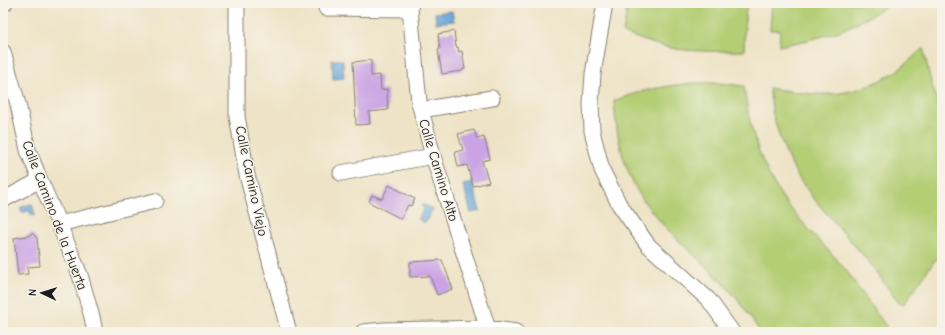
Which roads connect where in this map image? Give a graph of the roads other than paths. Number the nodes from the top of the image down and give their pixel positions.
1 (237, 3) edge
2 (604, 3) edge
3 (411, 6) edge
4 (326, 8) dead end
5 (3, 52) edge
6 (492, 98) dead end
7 (421, 110) junction
8 (433, 156) junction
9 (341, 173) dead end
10 (40, 180) junction
11 (3, 200) edge
12 (155, 201) dead end
13 (60, 224) junction
14 (489, 330) edge
15 (95, 332) edge
16 (289, 332) edge
17 (364, 332) edge
18 (516, 332) edge
19 (732, 332) edge

1 - 16 street, Calle Camino Viejo
2 - 19 street
3 - 4 street
3 - 7 street, Calle Camino Alto
5 - 10 street, Calle Camino de la Huerta
6 - 7 street
7 - 8 street, Calle Camino Alto
8 - 9 street
8 - 14 street, Calle Camino Alto
10 - 11 street
10 - 13 street, Calle Camino de la Huerta
12 - 13 street
13 - 15 street, Calle Camino de la Huerta
14 - 17 street
14 - 18 street

